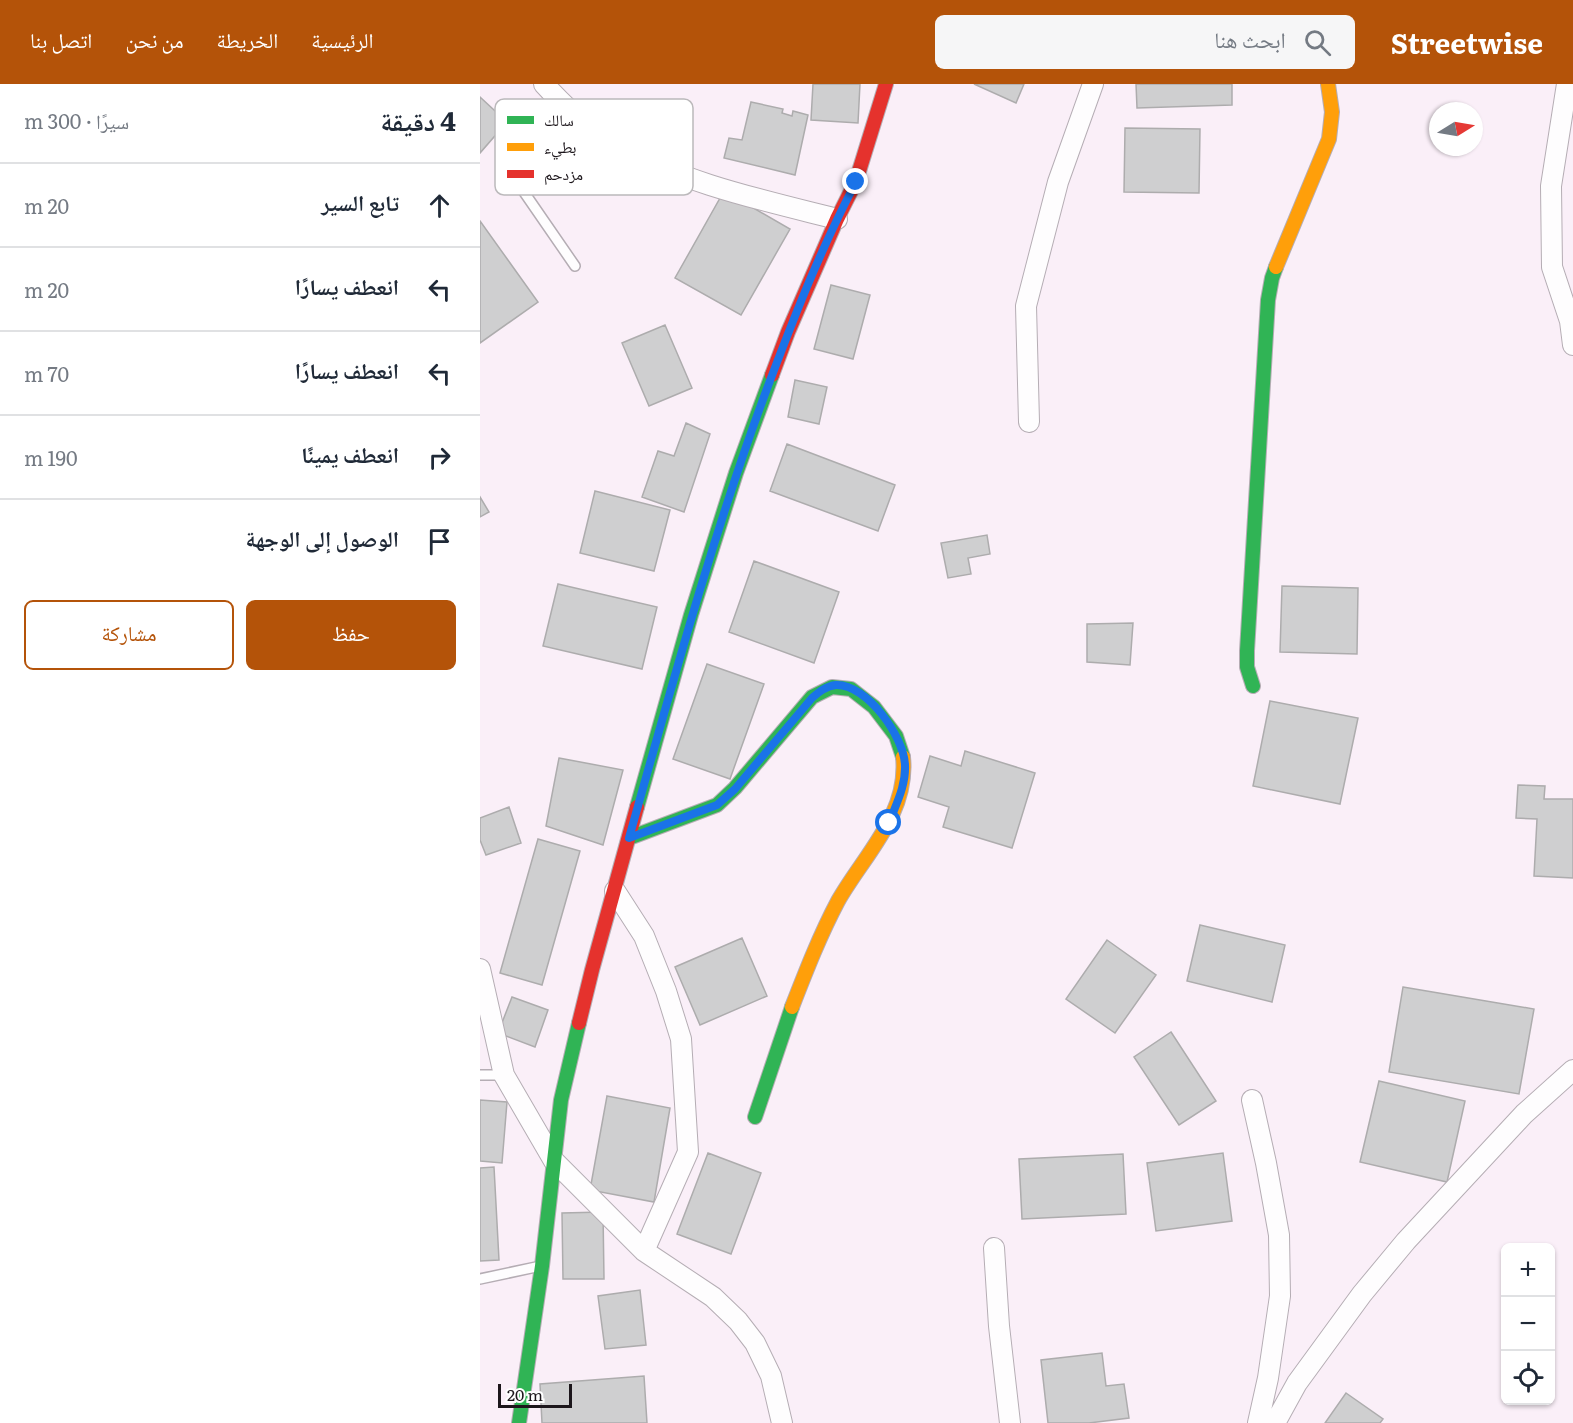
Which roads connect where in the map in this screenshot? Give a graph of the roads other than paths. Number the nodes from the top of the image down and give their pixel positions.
1 (544, 84) edge
2 (886, 84) edge
3 (1093, 84) edge
4 (1328, 84) edge
5 (1567, 84) edge
6 (559, 99) edge
7 (693, 179) edge
8 (693, 180) edge
9 (697, 180) junction
10 (526, 195) edge
11 (837, 219) junction
12 (575, 266) dead end
13 (1555, 277) junction
14 (1573, 285) edge
15 (1573, 345) edge
16 (1029, 422) dead end
17 (1253, 686) dead end
18 (629, 838) junction
19 (615, 891) junction
20 (480, 969) edge
21 (1573, 1070) edge
22 (480, 1075) edge
23 (504, 1075) junction
24 (1252, 1100) dead end
25 (755, 1117) dead end
26 (554, 1161) junction
27 (994, 1248) dead end
28 (644, 1251) junction
29 (542, 1266) junction
30 (480, 1279) edge
31 (519, 1423) edge
32 (782, 1423) edge
33 (1010, 1423) edge
34 (1258, 1423) edge
35 (1275, 1423) edge

1 - 6 street
2 - 11 main road
3 - 16 street
4 - 17 main road
5 - 13 street
7 - 9 street
8 - 9 lane
9 - 11 street
10 - 12 lane
11 - 18 main road
13 - 14 street
13 - 15 street
18 - 19 main road
18 - 25 main road
19 - 26 main road
19 - 28 street
20 - 23 street
21 - 35 street
22 - 23 lane
23 - 26 street
24 - 34 street
26 - 28 street
26 - 29 main road
27 - 33 street
28 - 32 street
29 - 30 lane
29 - 31 main road

